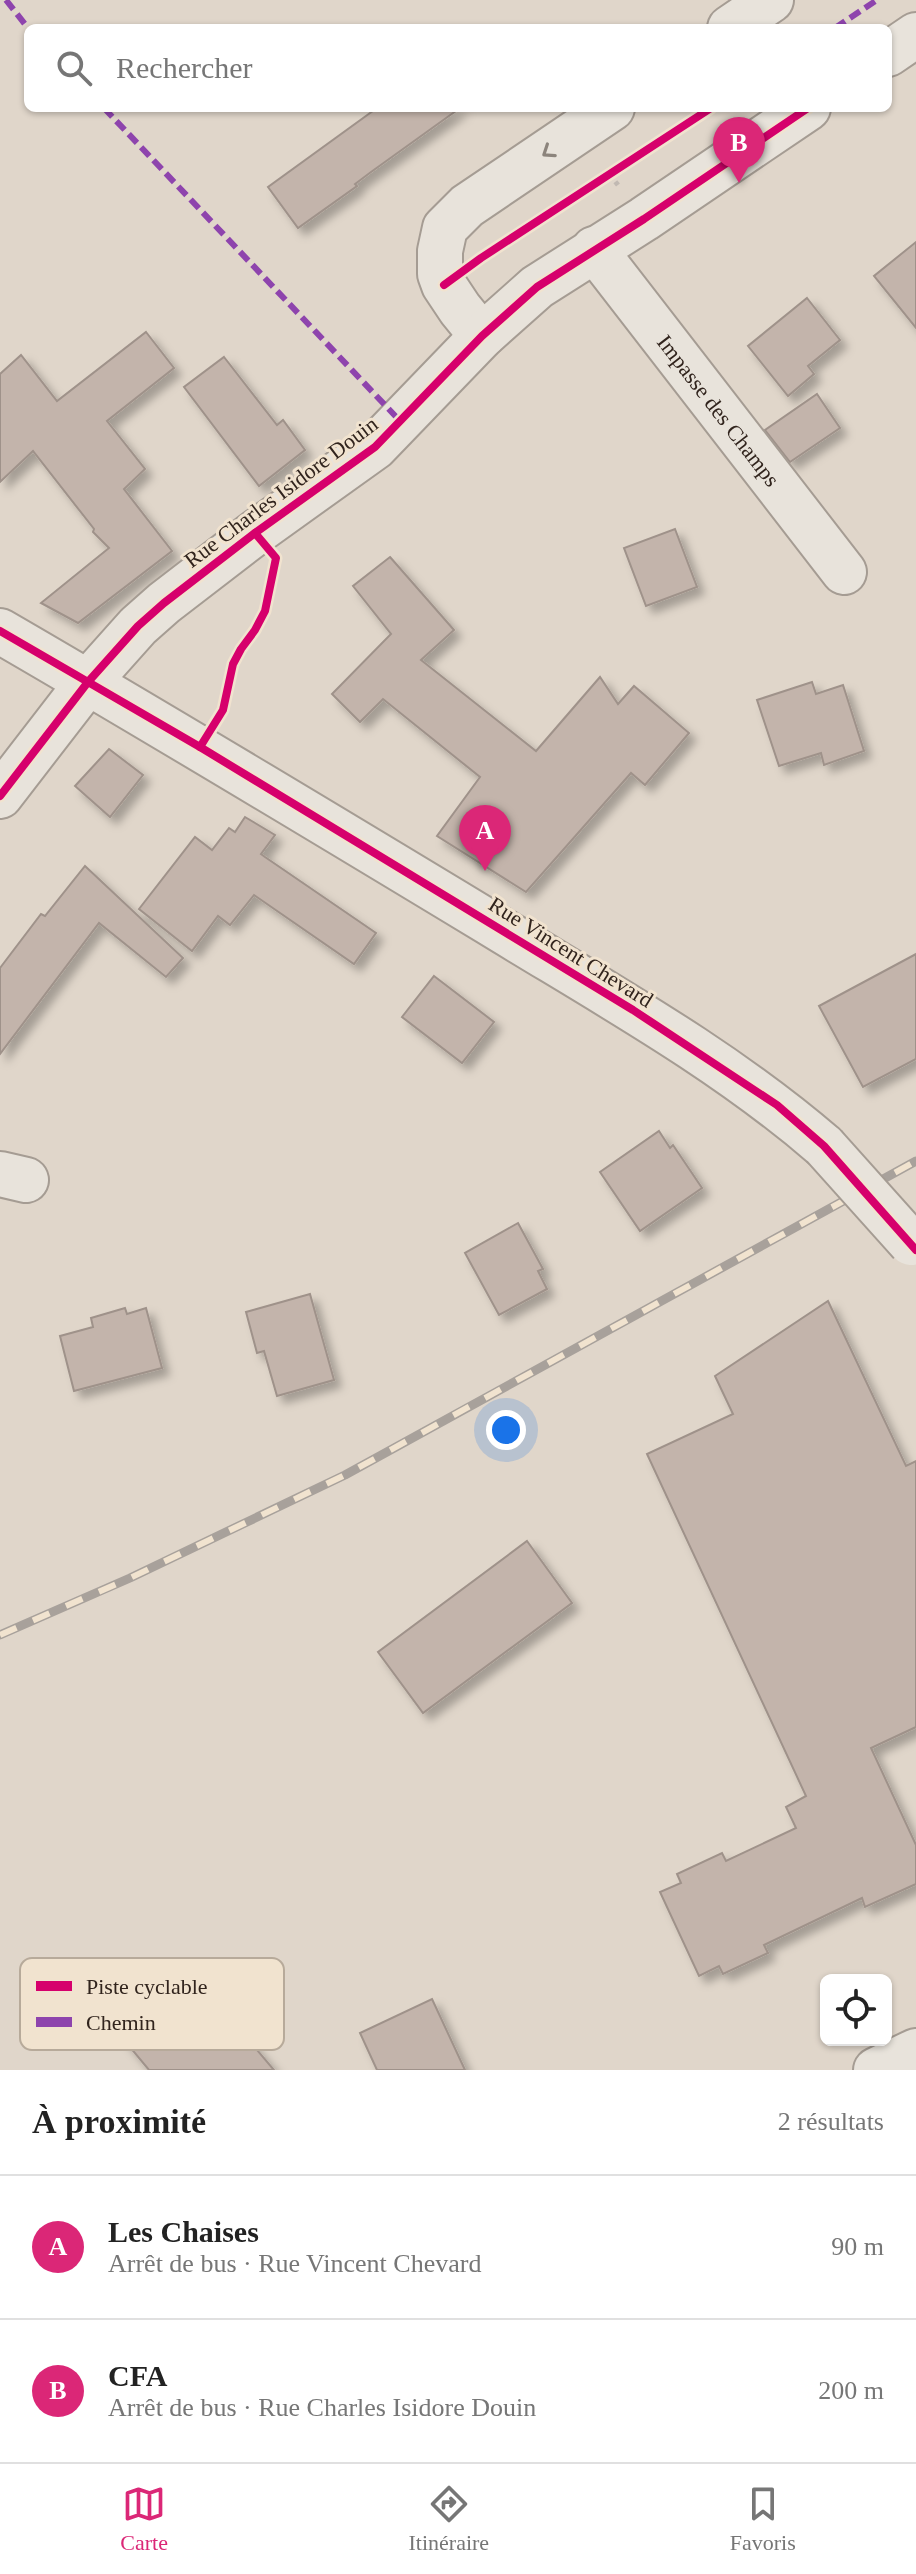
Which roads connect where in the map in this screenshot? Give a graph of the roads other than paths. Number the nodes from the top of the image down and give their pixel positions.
1 (771, 0) edge
2 (736, 24) edge
3 (916, 35) edge
4 (892, 51) edge
5 (606, 112) edge
6 (802, 112) edge
7 (594, 249) junction
8 (482, 336) junction
9 (844, 572) dead end
10 (0, 631) edge
11 (88, 682) junction
12 (0, 796) edge
13 (913, 1246) edge
14 (916, 2051) edge
15 (876, 2070) edge

1 - 2 street
3 - 4 street
5 -> 8 street
6 - 7 street, Rue Charles Isidore Douin
7 - 8 street, Rue Charles Isidore Douin
7 - 9 street, Impasse des Champs
8 - 11 street, Rue Charles Isidore Douin
10 - 11 street, Rue Vincent Chevard
11 - 12 street, Rue Charles Isidore Douin
11 - 13 street, Rue Vincent Chevard, bridge
14 - 15 street

